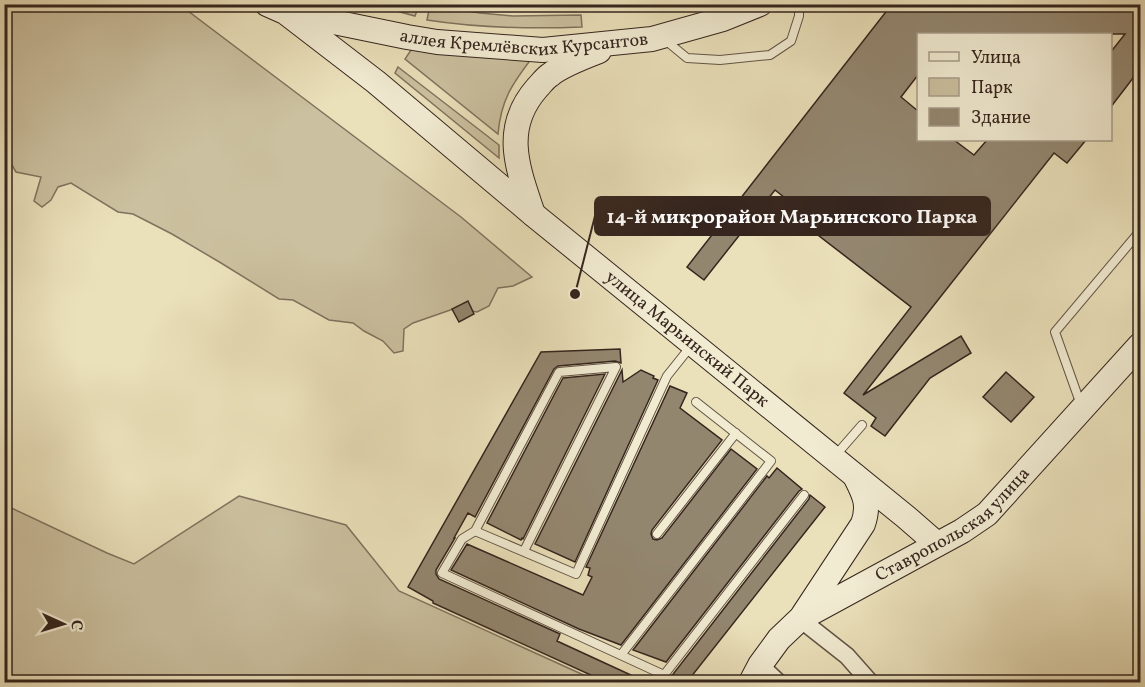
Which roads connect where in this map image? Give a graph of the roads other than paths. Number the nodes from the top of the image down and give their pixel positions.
1 (760, 4) edge
2 (799, 4) edge
3 (276, 8) edge
4 (661, 36) junction
5 (618, 43) junction
6 (534, 215) junction
7 (1140, 231) edge
8 (693, 344) junction
9 (1140, 345) edge
10 (696, 402) dead end
11 (1082, 409) junction
12 (862, 424) dead end
13 (736, 433) junction
14 (834, 458) junction
15 (854, 474) junction
16 (804, 495) dead end
17 (475, 531) junction
18 (657, 534) dead end
19 (937, 544) junction
20 (524, 552) junction
21 (800, 619) junction
22 (621, 655) junction
23 (756, 674) edge
24 (778, 682) edge
25 (870, 682) edge

1 - 4 street, аллея Кремлёвских Курсантов
2 - 4 lane
3 - 5 street, аллея Кремлёвских Курсантов
3 - 6 street, улица Марьинский Парк
4 - 5 street, аллея Кремлёвских Курсантов
5 - 6 street
6 - 8 street, улица Марьинский Парк
7 - 11 lane
8 - 14 street, улица Марьинский Парк
8 - 20 lane
9 - 11 street, Ставропольская улица
10 - 13 lane
11 - 19 street, Ставропольская улица
12 - 14 lane
13 - 18 lane
13 - 22 lane
14 - 15 street, улица Марьинский Парк
15 - 19 street, улица Марьинский Парк
15 - 21 street
16 - 22 lane
17 - 20 lane
17 - 20 lane
17 - 22 lane
19 - 21 street, Ставропольская улица
21 - 23 street, Ставропольская улица
21 - 25 street
23 - 24 street

